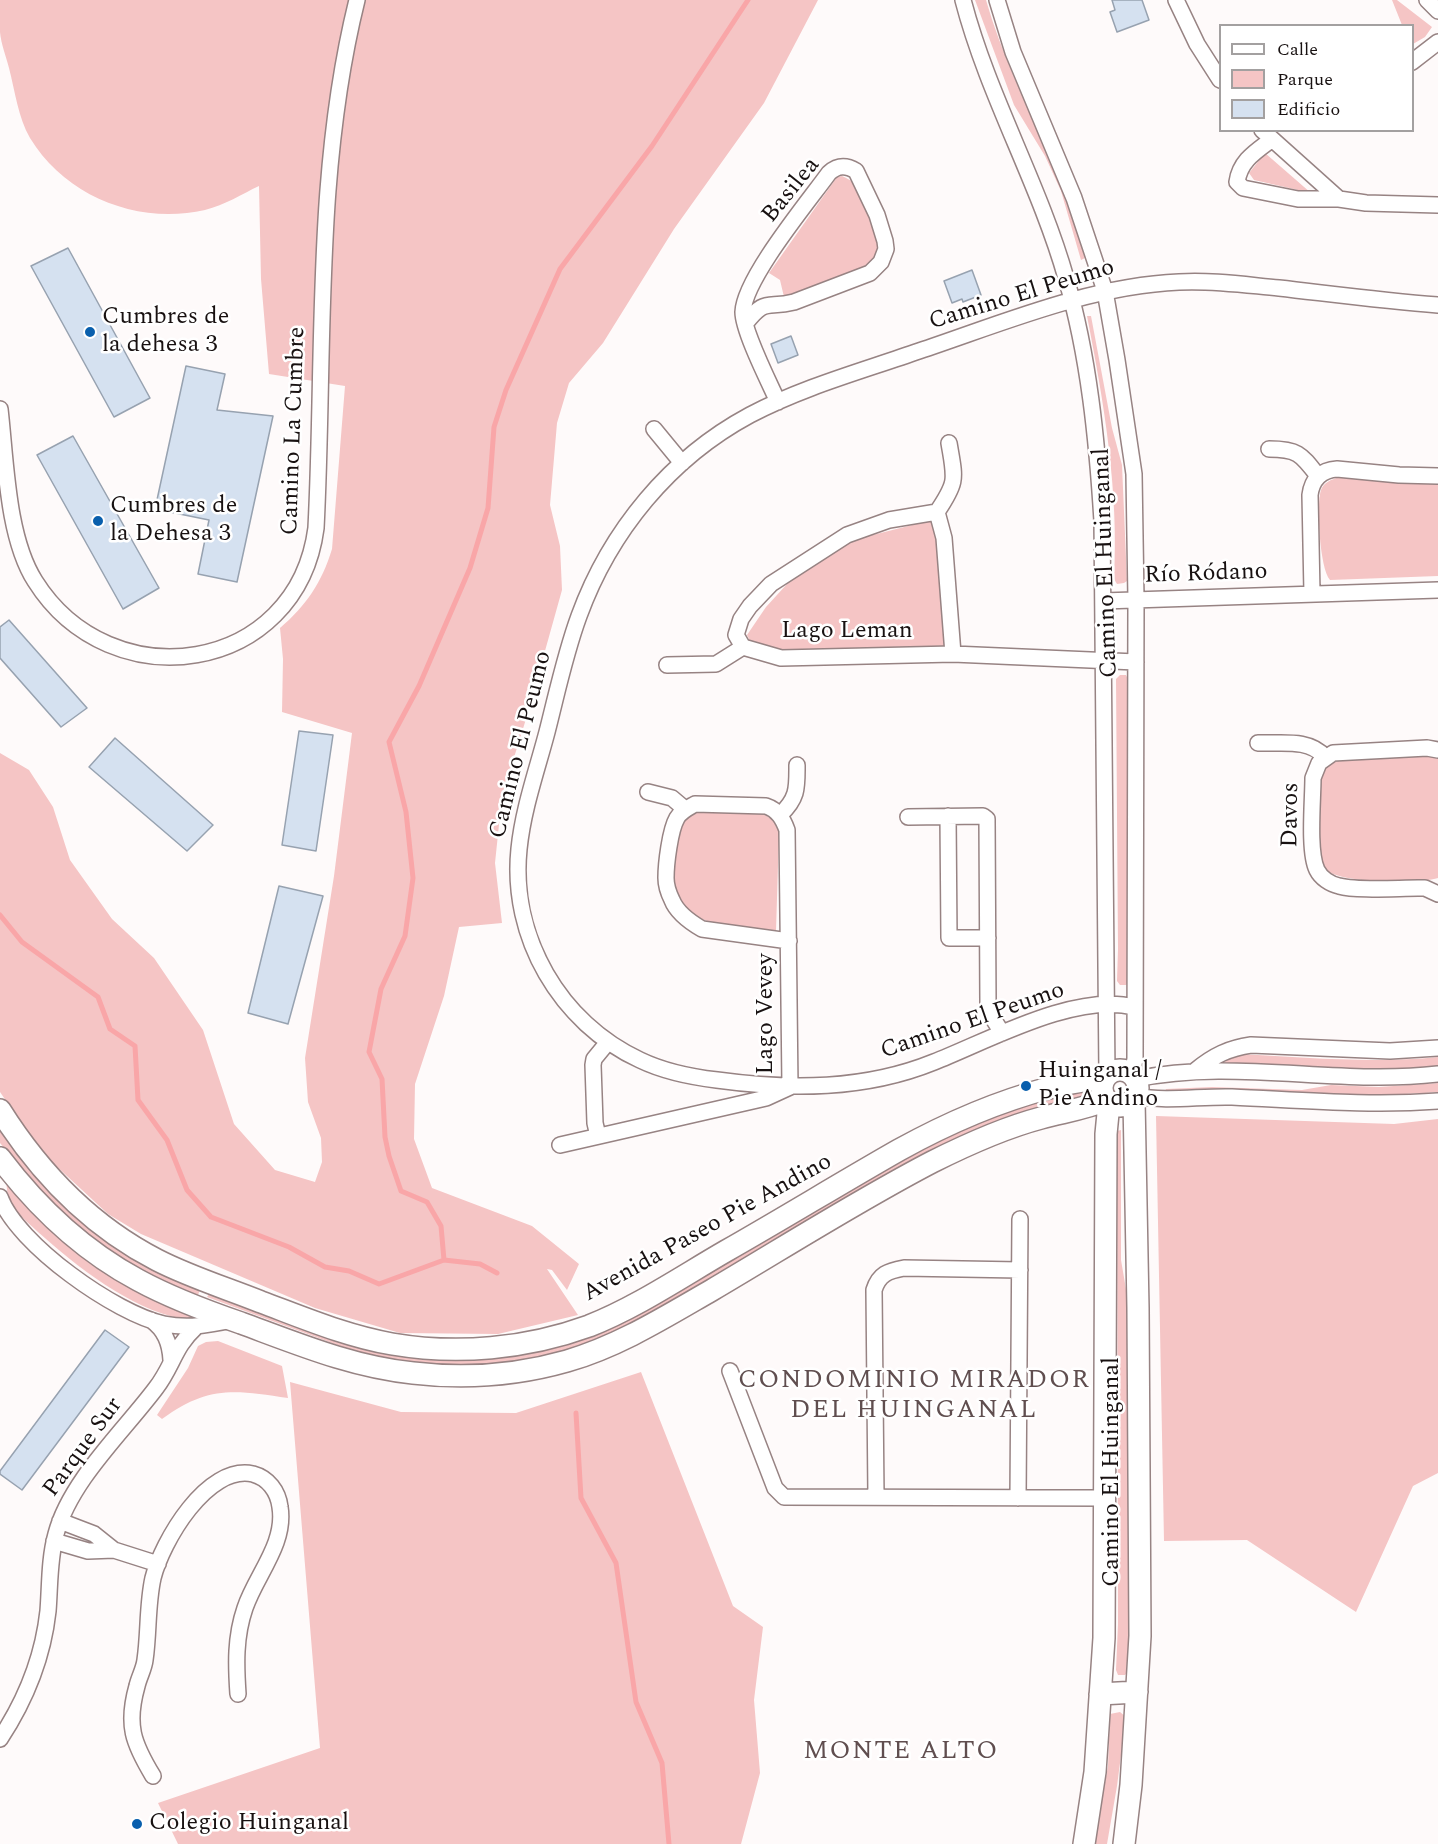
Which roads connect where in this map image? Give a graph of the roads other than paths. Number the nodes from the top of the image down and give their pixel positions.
1 (357, 0) edge
2 (963, 0) edge
3 (997, 0) edge
4 (1176, 0) edge
5 (1427, 0) edge
6 (1438, 11) edge
7 (1438, 42) edge
8 (1414, 62) edge
9 (1219, 77) edge
10 (1267, 135) edge
11 (1339, 199) junction
12 (1438, 205) edge
13 (1105, 291) junction
14 (1071, 301) junction
15 (1438, 305) edge
16 (745, 324) junction
17 (777, 402) junction
18 (0, 409) edge
19 (654, 429) dead end
20 (949, 443) dead end
21 (1269, 449) dead end
22 (682, 463) junction
23 (1318, 476) junction
24 (1438, 476) edge
25 (937, 512) junction
26 (1438, 590) edge
27 (1312, 593) junction
28 (1136, 600) junction
29 (1103, 601) junction
30 (743, 647) junction
31 (953, 654) junction
32 (1104, 661) junction
33 (1136, 662) junction
34 (667, 665) dead end
35 (1258, 744) dead end
36 (1438, 750) edge
37 (1325, 757) junction
38 (797, 765) dead end
39 (648, 792) dead end
40 (685, 809) junction
41 (780, 815) junction
42 (948, 816) junction
43 (908, 817) dead end
44 (1434, 889) edge
45 (988, 938) junction
46 (789, 941) junction
47 (1105, 1004) junction
48 (1134, 1006) junction
49 (1002, 1033) junction
50 (608, 1042) junction
51 (1438, 1048) edge
52 (1196, 1071) junction
53 (1438, 1074) edge
54 (1106, 1077) junction
55 (790, 1087) junction
56 (1134, 1087) junction
57 (1108, 1101) junction
58 (1438, 1101) edge
59 (0, 1110) edge
60 (598, 1136) junction
61 (560, 1144) dead end
62 (0, 1158) edge
63 (0, 1197) edge
64 (1020, 1219) dead end
65 (6, 1220) edge
66 (1020, 1270) junction
67 (151, 1320) junction
68 (232, 1320) junction
69 (196, 1327) junction
70 (171, 1360) junction
71 (730, 1371) dead end
72 (876, 1497) junction
73 (1018, 1498) junction
74 (1105, 1498) junction
75 (60, 1521) junction
76 (54, 1541) junction
77 (114, 1550) junction
78 (158, 1564) junction
79 (1137, 1692) junction
80 (238, 1694) dead end
81 (1100, 1694) junction
82 (0, 1739) edge
83 (153, 1776) dead end
84 (1084, 1844) edge
85 (1124, 1844) edge

1 - 18 street, Camino La Cumbre
2 - 14 street, Camino El Huinganal
3 - 13 street, Camino El Huinganal
4 - 9 street
5 - 6 street
7 - 8 street
10 - 11 street
10 - 11 street
11 - 12 street
13 - 14 street, Camino El Peumo
13 - 15 street, Camino El Peumo
13 - 28 street, Camino El Huinganal
14 - 17 street, Camino El Peumo
14 - 29 street, Camino El Huinganal
16 - 16 street, Basilea
16 - 17 street, Basilea
17 - 22 street, Camino El Peumo
19 - 22 street
20 - 25 street
21 - 23 street
22 - 50 street, Camino El Peumo
23 - 24 street
23 - 27 street
25 - 30 street, Lago Leman
25 - 31 street
26 - 27 street, Río Ródano
27 - 28 street, Río Ródano
28 - 29 street, Río Ródano
28 - 33 street, Camino El Huinganal
29 - 32 street, Camino El Huinganal
30 - 31 street, Lago Leman
30 - 34 street
31 - 32 street, Lago Leman
32 - 33 street, Lago Leman
32 - 47 street, Camino El Huinganal
33 - 48 street, Camino El Huinganal
35 - 37 street, Davos
36 - 37 street, Davos
37 - 44 street, Davos
38 - 41 street
39 - 40 street
40 - 41 street
40 - 46 street, Lago Vevey
41 - 46 street, Lago Vevey
42 - 43 street
42 - 45 street
42 - 45 street
45 - 49 street
46 - 55 street, Lago Vevey
47 - 48 street, Camino El Peumo
47 - 49 street, Camino El Peumo
47 - 54 street, Camino El Huinganal
48 - 56 street, Camino El Huinganal
49 - 55 street, Camino El Peumo
50 - 55 street, Camino El Peumo
50 - 60 street
51 - 52 street
52 - 53 street
52 - 56 street
54 - 56 street
54 - 57 street
54 - 59 street, Avenida Paseo Pie Andino
55 - 60 street, Camino El Peumo
56 - 57 street
56 - 58 street
56 - 79 street, Camino El Huinganal
57 - 68 street
57 - 74 street, Camino El Huinganal
60 - 61 street, Camino El Peumo
62 - 68 street
63 - 65 street
64 - 66 street
65 - 67 street
66 - 72 street
66 - 73 street
67 - 69 street
67 - 70 street
68 - 69 street
69 - 70 street, Parque Sur
70 - 75 street, Parque Sur
71 - 72 street
72 - 73 street
73 - 74 street
74 - 81 street, Camino El Huinganal
75 - 76 street, Parque Sur
75 - 77 street
76 - 77 street
76 - 82 street, Parque Sur
77 - 78 street
78 - 80 street
78 - 83 street
79 - 81 street
79 - 85 street, Camino El Huinganal
81 - 84 street, Camino El Huinganal

